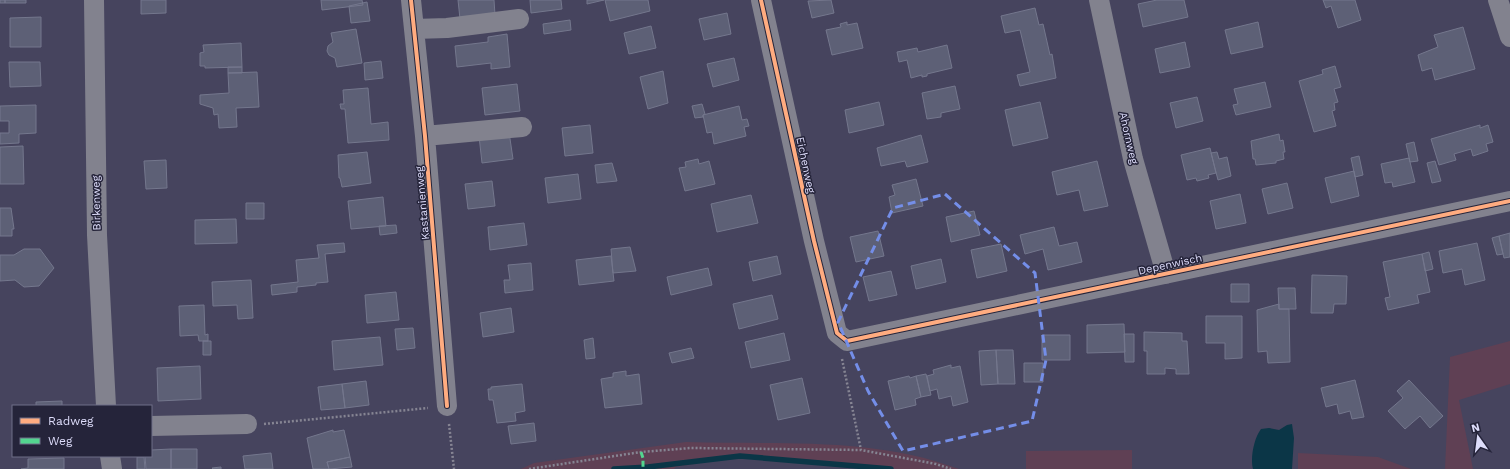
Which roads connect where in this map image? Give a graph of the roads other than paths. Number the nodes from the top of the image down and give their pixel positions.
1 (94, 0) edge
2 (411, 0) edge
3 (762, 0) edge
4 (1100, 0) edge
5 (1498, 0) edge
6 (519, 19) dead end
7 (414, 29) junction
8 (1510, 37) edge
9 (522, 127) dead end
10 (425, 136) junction
11 (1510, 201) edge
12 (1166, 274) junction
13 (837, 333) joint
14 (106, 405) edge
15 (447, 406) road end
16 (247, 424) road end
17 (152, 426) edge
18 (110, 457) edge
19 (112, 469) edge

1 - 14 street, Birkenweg
2 - 7 street, Kastanienweg
3 - 13 street, Eichenweg
4 - 12 street, Ahornweg
5 - 8 street
6 - 7 street
7 - 10 street, Kastanienweg
9 - 10 street
10 - 15 street, Kastanienweg
11 - 12 street, Depenwisch
12 - 13 street, Depenwisch
16 - 17 street
18 - 19 street

